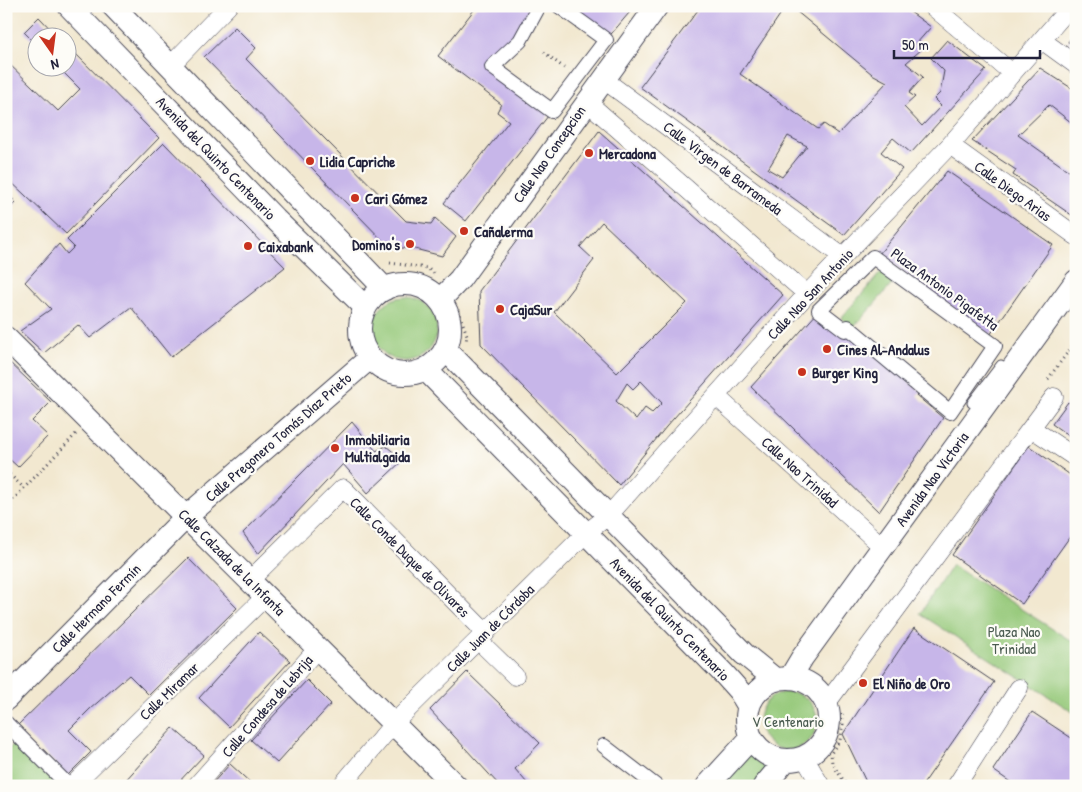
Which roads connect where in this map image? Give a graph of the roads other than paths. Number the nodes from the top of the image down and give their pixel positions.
1 (69, 6) edge
2 (112, 6) edge
3 (228, 6) edge
4 (539, 6) edge
5 (559, 6) edge
6 (657, 6) edge
7 (1071, 6) edge
8 (939, 8) edge
9 (1043, 41) junction
10 (171, 65) junction
11 (1076, 65) edge
12 (1012, 73) junction
13 (603, 79) junction
14 (586, 102) junction
15 (950, 145) junction
16 (1076, 236) edge
17 (843, 258) junction
18 (1076, 281) edge
19 (385, 289) junction
20 (807, 294) junction
21 (440, 300) junction
22 (366, 307) junction
23 (6, 338) edge
24 (995, 346) joint
25 (446, 350) junction
26 (370, 358) junction
27 (1014, 366) junction
28 (426, 370) junction
29 (717, 396) junction
30 (1054, 397) dead end
31 (972, 403) dead end
32 (1031, 428) junction
33 (1076, 458) edge
34 (186, 516) junction
35 (608, 516) junction
36 (586, 533) junction
37 (883, 547) junction
38 (258, 588) junction
39 (482, 637) junction
40 (318, 648) junction
41 (515, 676) dead end
42 (783, 679) junction
43 (1019, 688) dead end
44 (6, 699) edge
45 (826, 704) junction
46 (749, 707) junction
47 (394, 723) junction
48 (6, 724) edge
49 (751, 738) junction
50 (604, 746) dead end
51 (795, 759) junction
52 (70, 786) edge
53 (196, 786) edge
54 (341, 786) edge
55 (456, 786) edge
56 (656, 786) edge
57 (707, 786) edge
58 (764, 786) edge
59 (821, 786) edge
60 (956, 786) edge

1 - 22 street, Avenida del Quinto Centenario
2 - 10 street, Avenida del Quinto Centenario
3 - 10 street
4 - 5 street
6 - 13 street, Calle Nao Concepcion
7 - 9 street, Calle Nao San Antonio
8 - 12 street
9 - 11 street
9 - 12 street, Calle Nao San Antonio
10 - 19 street, Avenida del Quinto Centenario
12 - 15 street, Calle Nao San Antonio
13 - 14 street, Calle Nao Concepcion
13 - 17 street, Calle Virgen de Barrameda
14 - 20 street
14 - 21 street, Calle Nao Concepcion
15 - 16 street, Calle Diego Arias
15 - 17 street, Calle Nao San Antonio
17 - 20 street, Calle Nao San Antonio
18 - 27 street, Avenida Nao Victoria
19 - 21 street
19 - 22 street
20 - 29 street, Calle Nao San Antonio
21 - 25 street
22 - 26 street
23 - 34 street, Calle Calzada de la Infanta
24 - 24 street, Plaza Antonio Pigafetta
25 - 28 street
25 - 35 street, Avenida del Quinto Centenario
26 - 28 street
26 - 34 street, Calle Pregonero Tomás Díaz Prieto
27 - 31 lane
27 - 37 street, Avenida Nao Victoria
28 - 36 street, Avenida del Quinto Centenario
29 - 35 street, Calle Nao San Antonio
29 - 37 street, Calle Nao Trinidad
30 - 32 street
32 - 33 street
32 - 45 street
34 - 38 street, Calle Calzada de la Infanta
34 - 44 street, Calle Hermano Fermín
35 - 36 street
35 - 42 street, Avenida del Quinto Centenario
36 - 39 street, Calle Juan de Córdoba
36 - 46 street, Avenida del Quinto Centenario
37 - 42 street, Avenida Nao Victoria
38 - 39 street, Calle Conde Duque de Olivares
38 - 40 street, Calle Calzada de la Infanta
38 - 52 street, Calle Miramar
39 - 41 street
39 - 47 street, Calle Juan de Córdoba
40 - 47 street, Calle Calzada de la Infanta
40 - 53 street, Calle Condesa de Lebrija
42 - 45 street
42 - 46 street
43 - 60 street
45 - 51 street
46 - 49 street
47 - 54 street, Calle Juan de Córdoba
47 - 55 street, Calle Calzada de la Infanta
48 - 52 street
49 - 51 street
49 - 57 street
50 - 56 street
51 - 58 street
51 - 59 street

